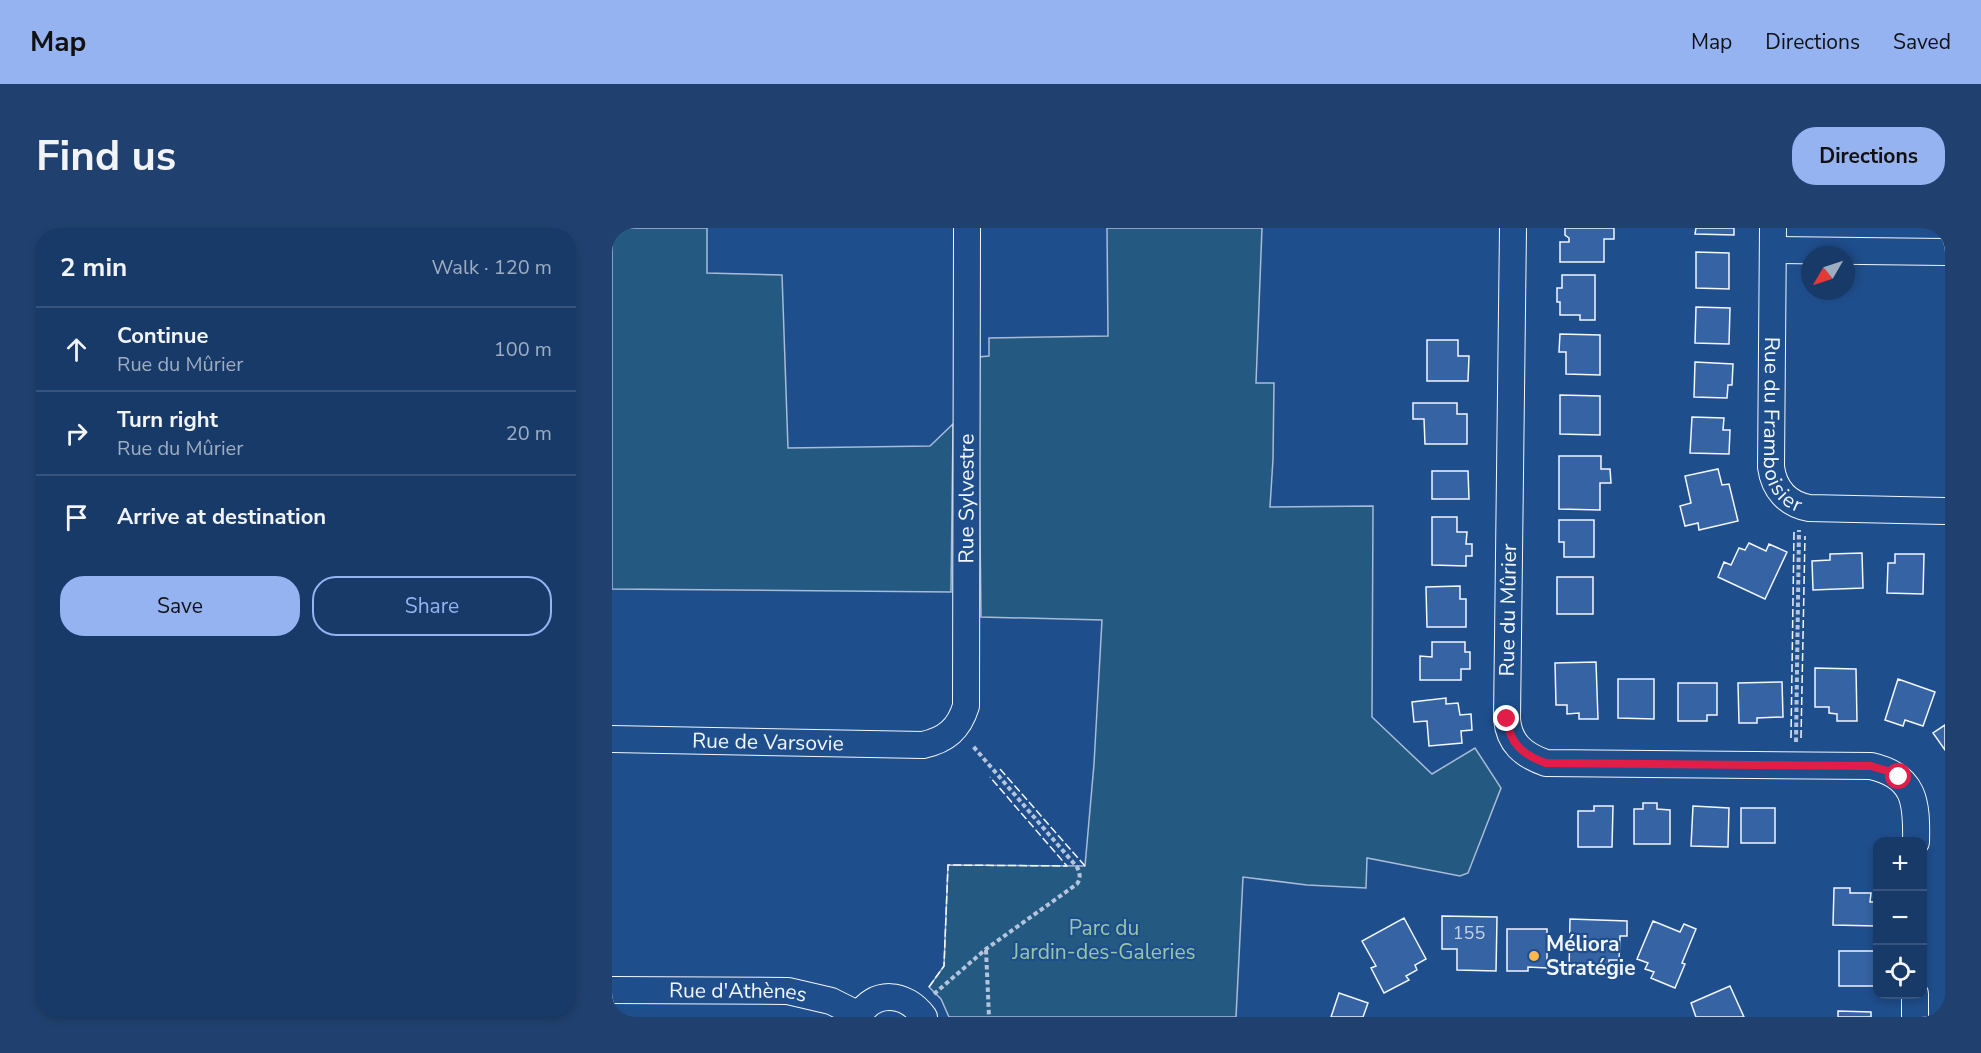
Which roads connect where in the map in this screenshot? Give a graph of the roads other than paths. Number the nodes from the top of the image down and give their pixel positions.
1 (967, 228) edge
2 (1513, 228) edge
3 (1773, 239) edge
4 (1945, 252) edge
5 (1945, 511) edge
6 (612, 739) edge
7 (922, 745) joint
8 (1916, 837) edge
9 (612, 990) edge
10 (1915, 999) edge
11 (920, 1012) edge
12 (858, 1016) edge
13 (1915, 1017) edge

1 - 7 street, Rue Sylvestre
2 - 8 street, Rue du Mûrier
3 - 4 street
3 - 5 street, Rue du Framboisier
6 - 7 street, Rue de Varsovie
9 - 12 street, Rue d'Athènes
10 - 13 street
11 - 12 street, Rue d'Athènes

